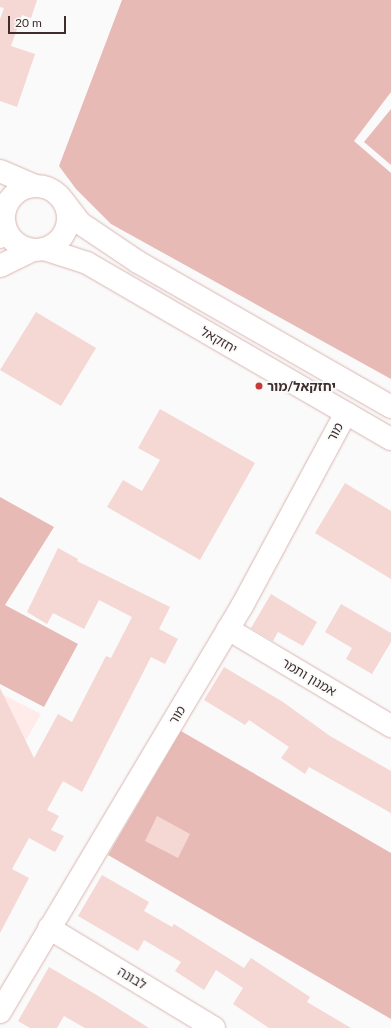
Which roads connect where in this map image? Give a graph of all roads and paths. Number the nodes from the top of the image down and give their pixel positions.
1 (0, 171) edge
2 (35, 186) junction
3 (65, 203) junction
4 (2, 224) edge
5 (39, 250) junction
6 (0, 266) edge
7 (391, 406) edge
8 (346, 413) junction
9 (391, 439) edge
10 (228, 629) junction
11 (391, 726) edge
12 (49, 928) junction
13 (0, 1012) edge
14 (214, 1028) edge

1 - 2 street
2 - 3 street
2 - 4 street
3 - 5 street
3 - 7 street
4 - 5 street
5 - 6 street
5 - 8 street, יחזקאל
8 - 9 street, יחזקאל
8 - 10 street, מור
10 - 11 street, אמנון ותמר
10 - 12 street, מור
12 - 13 street, מור
12 - 14 street, לבונה

